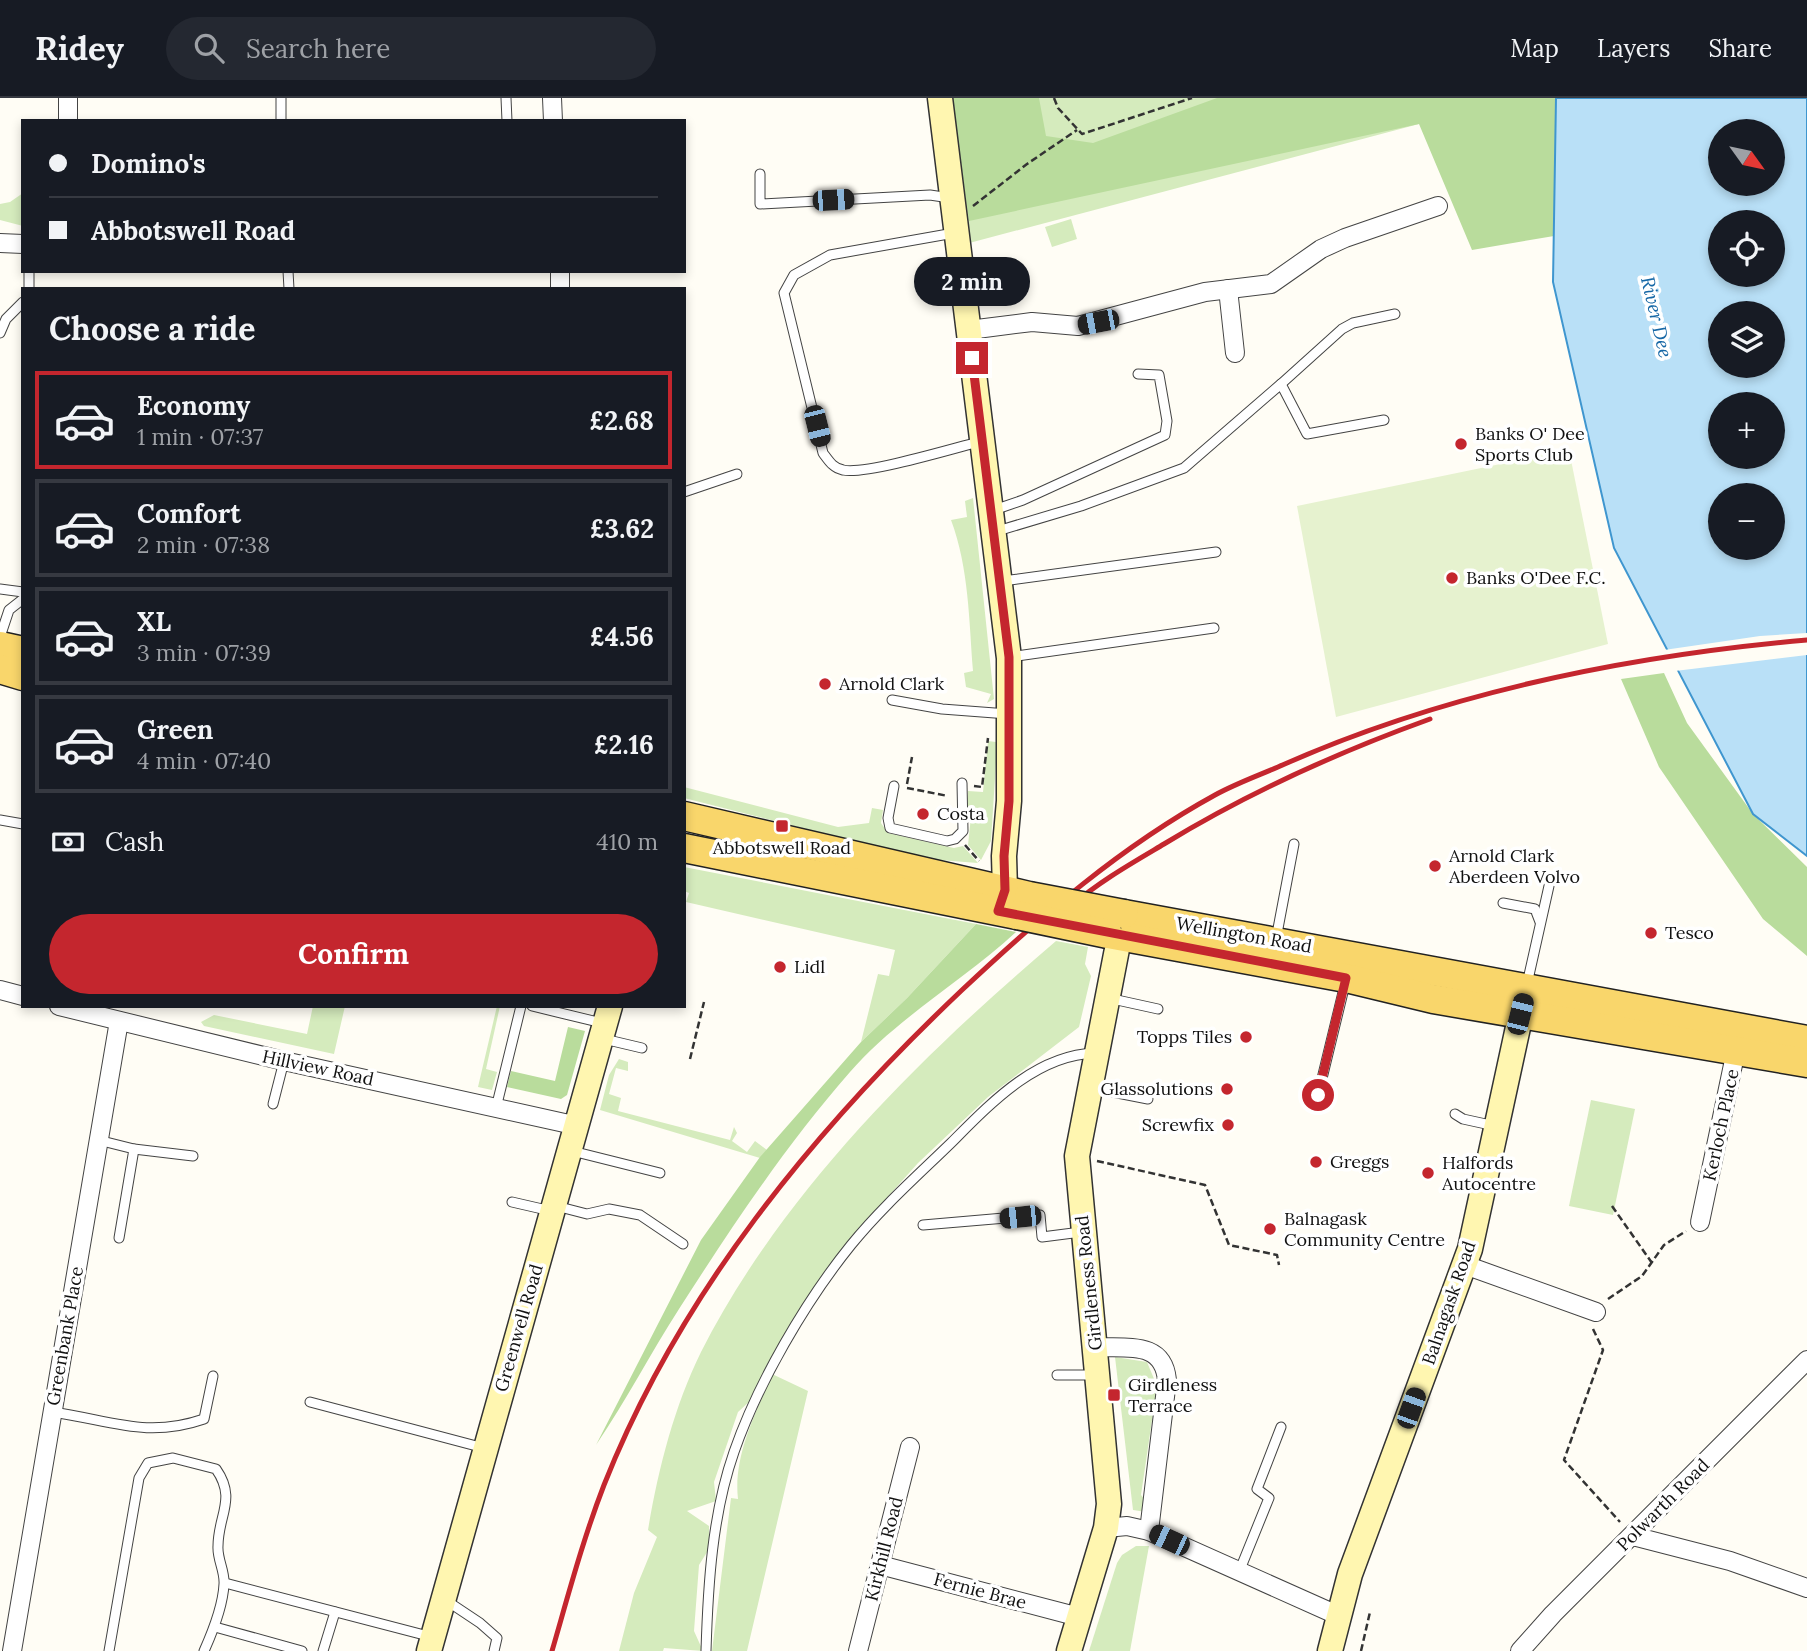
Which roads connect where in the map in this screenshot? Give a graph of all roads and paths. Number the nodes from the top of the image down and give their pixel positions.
1 (68, 98) edge
2 (281, 98) edge
3 (506, 98) edge
4 (552, 98) edge
5 (940, 98) edge
6 (1054, 98) edge
7 (1192, 98) edge
8 (68, 119) edge
9 (281, 119) edge
10 (507, 119) edge
11 (553, 119) edge
12 (1077, 130) junction
13 (760, 174) dead end
14 (962, 202) junction
15 (1437, 206) dead end
16 (955, 233) junction
17 (0, 243) edge
18 (21, 244) edge
19 (1228, 289) junction
20 (21, 304) edge
21 (1395, 314) dead end
22 (969, 330) junction
23 (0, 332) edge
24 (1234, 353) dead end
25 (1138, 374) dead end
26 (1281, 384) junction
27 (1384, 421) dead end
28 (982, 441) junction
29 (737, 474) dead end
30 (686, 491) edge
31 (991, 522) junction
32 (1216, 552) dead end
33 (998, 582) junction
34 (0, 589) edge
35 (21, 598) edge
36 (21, 599) edge
37 (1214, 628) dead end
38 (0, 637) edge
39 (0, 646) edge
40 (21, 651) edge
41 (1009, 657) junction
42 (0, 670) edge
43 (21, 675) edge
44 (892, 700) dead end
45 (1011, 726) junction
46 (912, 757) dead end
47 (962, 784) junction
48 (893, 788) joint
49 (906, 788) junction
50 (686, 817) edge
51 (0, 820) edge
52 (21, 824) edge
53 (967, 839) dead end
54 (1294, 844) dead end
55 (686, 848) edge
56 (974, 855) dead end
57 (1551, 877) dead end
58 (1012, 903) junction
59 (1503, 903) dead end
60 (1540, 924) junction
61 (1117, 928) junction
62 (1275, 940) junction
63 (1346, 978) junction
64 (0, 990) edge
65 (21, 995) edge
66 (1107, 998) junction
67 (1523, 1001) junction
68 (704, 1002) dead end
69 (67, 1008) edge
70 (521, 1008) edge
71 (541, 1008) edge
72 (1158, 1009) dead end
73 (118, 1021) junction
74 (606, 1023) edge
75 (1739, 1039) junction
76 (1807, 1040) edge
77 (642, 1048) dead end
78 (1097, 1052) junction
79 (690, 1059) dead end
80 (284, 1061) junction
81 (1807, 1063) edge
82 (1090, 1087) junction
83 (1318, 1095) dead end
84 (1147, 1099) dead end
85 (273, 1104) dead end
86 (496, 1108) junction
87 (1455, 1114) dead end
88 (578, 1126) junction
89 (1497, 1126) junction
90 (99, 1140) junction
91 (135, 1149) junction
92 (571, 1150) junction
93 (193, 1156) dead end
94 (1077, 1156) junction
95 (660, 1173) dead end
96 (512, 1202) dead end
97 (1612, 1206) dead end
98 (554, 1208) junction
99 (1700, 1222) joint
100 (923, 1225) dead end
101 (1083, 1232) junction
102 (119, 1238) dead end
103 (683, 1244) dead end
104 (1652, 1264) junction
105 (1279, 1265) dead end
106 (1465, 1265) junction
107 (1596, 1312) junction
108 (1095, 1347) junction
109 (1807, 1360) edge
110 (1098, 1375) junction
111 (213, 1376) dead end
112 (1057, 1376) dead end
113 (310, 1402) dead end
114 (52, 1412) junction
115 (1281, 1427) dead end
116 (910, 1447) dead end
117 (486, 1448) junction
118 (1106, 1528) junction
119 (1149, 1531) junction
120 (1633, 1536) junction
121 (880, 1565) junction
122 (1239, 1572) junction
123 (225, 1583) junction
124 (1807, 1588) edge
125 (445, 1600) junction
126 (335, 1612) junction
127 (1370, 1612) dead end
128 (1337, 1615) junction
129 (1079, 1617) junction
130 (215, 1627) junction
131 (431, 1644) edge
132 (12, 1651) edge
133 (109, 1651) edge
134 (204, 1651) edge
135 (302, 1651) edge
136 (323, 1651) edge
137 (494, 1651) edge
138 (706, 1651) edge
139 (858, 1651) edge
140 (1069, 1651) edge
141 (1329, 1651) edge
142 (1361, 1651) edge
143 (1520, 1651) edge

1 - 8 street
2 - 9 lane
3 - 10 lane
4 - 11 street
5 - 14 street
6 - 12 path
7 - 12 path
12 - 14 path
13 - 14 lane
14 - 16 street
15 - 19 street
16 - 22 street
16 - 28 lane
17 - 18 street
19 - 22 street
19 - 24 street
20 - 23 lane
21 - 26 lane
22 - 28 street
25 - 31 lane
26 - 27 lane
26 - 31 lane
28 - 31 street
29 - 30 lane
31 - 33 street
32 - 33 lane
33 - 41 street
34 - 35 lane
36 - 38 lane
37 - 41 lane
39 - 40 main road
41 - 45 street
42 - 43 main road
44 - 45 lane
45 - 47 path
45 - 58 street
46 - 49 path
47 - 48 lane
47 - 49 path
48 - 49 path
50 - 58 main road, Wellington Road
51 - 52 lane
53 - 56 path
54 - 62 lane
55 - 58 main road, Wellington Road
57 - 60 lane
58 - 61 main road, Wellington Road, bridge
59 - 60 lane
60 - 67 lane
61 - 62 main road, Wellington Road
61 - 63 main road, Wellington Road
61 - 66 street, Girdleness Road
62 - 67 main road, Wellington Road
63 - 67 main road, Wellington Road
63 - 83 lane
64 - 65 street
66 - 72 lane
66 - 78 street, Girdleness Road
67 - 75 main road, Wellington Road
67 - 89 street, Balnagask Road
68 - 79 path
69 - 73 street, Hillview Road
70 - 86 lane
71 - 74 lane
73 - 80 street, Hillview Road
73 - 90 street, Greenbank Place
74 - 77 lane
74 - 88 street, Greenwell Road
75 - 76 main road, Wellington Road
75 - 81 main road, Wellington Road
75 - 99 street, Kerloch Place
78 - 82 street, Girdleness Road
78 - 138 lane
80 - 85 lane
80 - 86 street, Hillview Road
82 - 84 lane
82 - 94 street, Girdleness Road
86 - 88 street, Hillview Road
87 - 89 lane
88 - 92 street, Greenwell Road
89 - 106 street, Balnagask Road
90 - 91 lane
90 - 114 street, Greenbank Place
91 - 93 lane
91 - 102 lane
92 - 95 lane
92 - 98 street, Greenwell Road
94 - 101 street, Girdleness Road
94 - 105 path
96 - 98 lane
97 - 104 path
98 - 103 lane
98 - 117 street, Greenwell Road
99 - 104 path
100 - 101 lane
101 - 108 street, Girdleness Road
104 - 107 path
106 - 107 street
106 - 128 street, Balnagask Road
107 - 120 path
108 - 110 street, Girdleness Road
108 - 119 street
109 - 120 street, Polwarth Road
110 - 112 lane
110 - 118 street, Girdleness Road
111 - 114 lane
113 - 117 lane
114 - 132 street, Greenbank Place
115 - 122 lane
116 - 121 street, Kirkhill Road
117 - 125 street, Greenwell Road
118 - 119 street
118 - 129 street, Girdleness Road
119 - 122 street
120 - 124 street
120 - 143 street, Polwarth Road
121 - 129 street, Fernie Brae
121 - 139 street, Kirkhill Road
122 - 128 street
123 - 126 lane
123 - 130 lane
123 - 133 lane
125 - 131 street, Greenwell Road
125 - 137 lane
126 - 131 lane
126 - 136 lane
127 - 142 path
128 - 141 street, Balnagask Road
129 - 140 street, Girdleness Road
130 - 134 lane
130 - 135 lane

